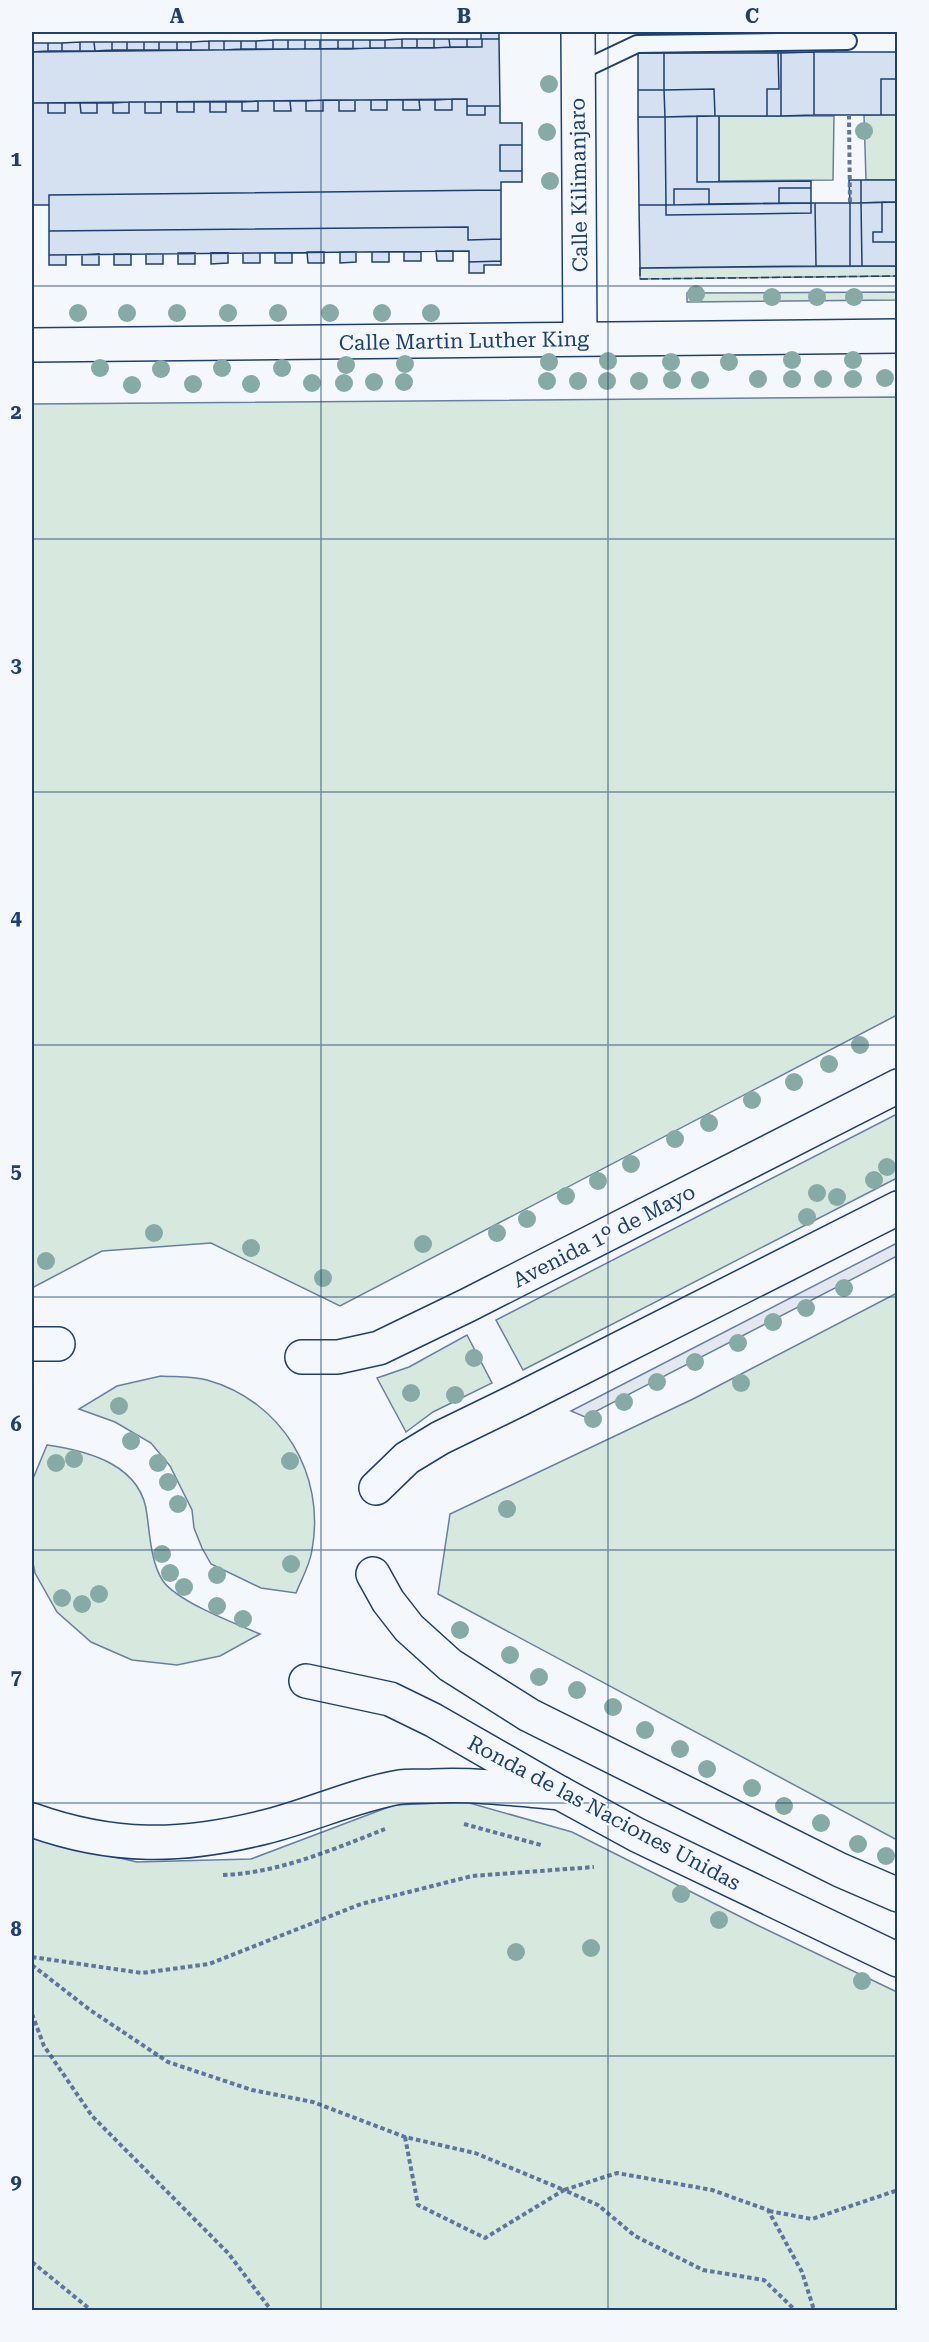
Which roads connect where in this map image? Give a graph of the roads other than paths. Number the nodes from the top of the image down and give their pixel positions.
1 (578, 32) edge
2 (848, 41) dead end
3 (578, 72) junction
4 (897, 336) edge
5 (580, 339) junction
6 (32, 345) edge
7 (897, 1086) edge
8 (897, 1208) edge
9 (302, 1357) dead end
10 (376, 1488) dead end
11 (373, 1574) dead end
12 (306, 1681) dead end
13 (560, 1793) junction
14 (32, 1820) edge
15 (897, 1895) edge
16 (897, 1960) edge

1 - 3 main road, Calle Kilimanjaro
2 - 3 lane
3 - 5 main road, Calle Kilimanjaro
4 - 5 main road, Calle Martin Luther King
5 - 6 main road, Calle Martin Luther King
7 - 9 main road, Avenida 1º de Mayo
8 - 10 main road
11 - 15 main road
12 - 13 main road, Ronda de las Naciones Unidas
13 - 14 main road
13 - 16 main road, Ronda de las Naciones Unidas

